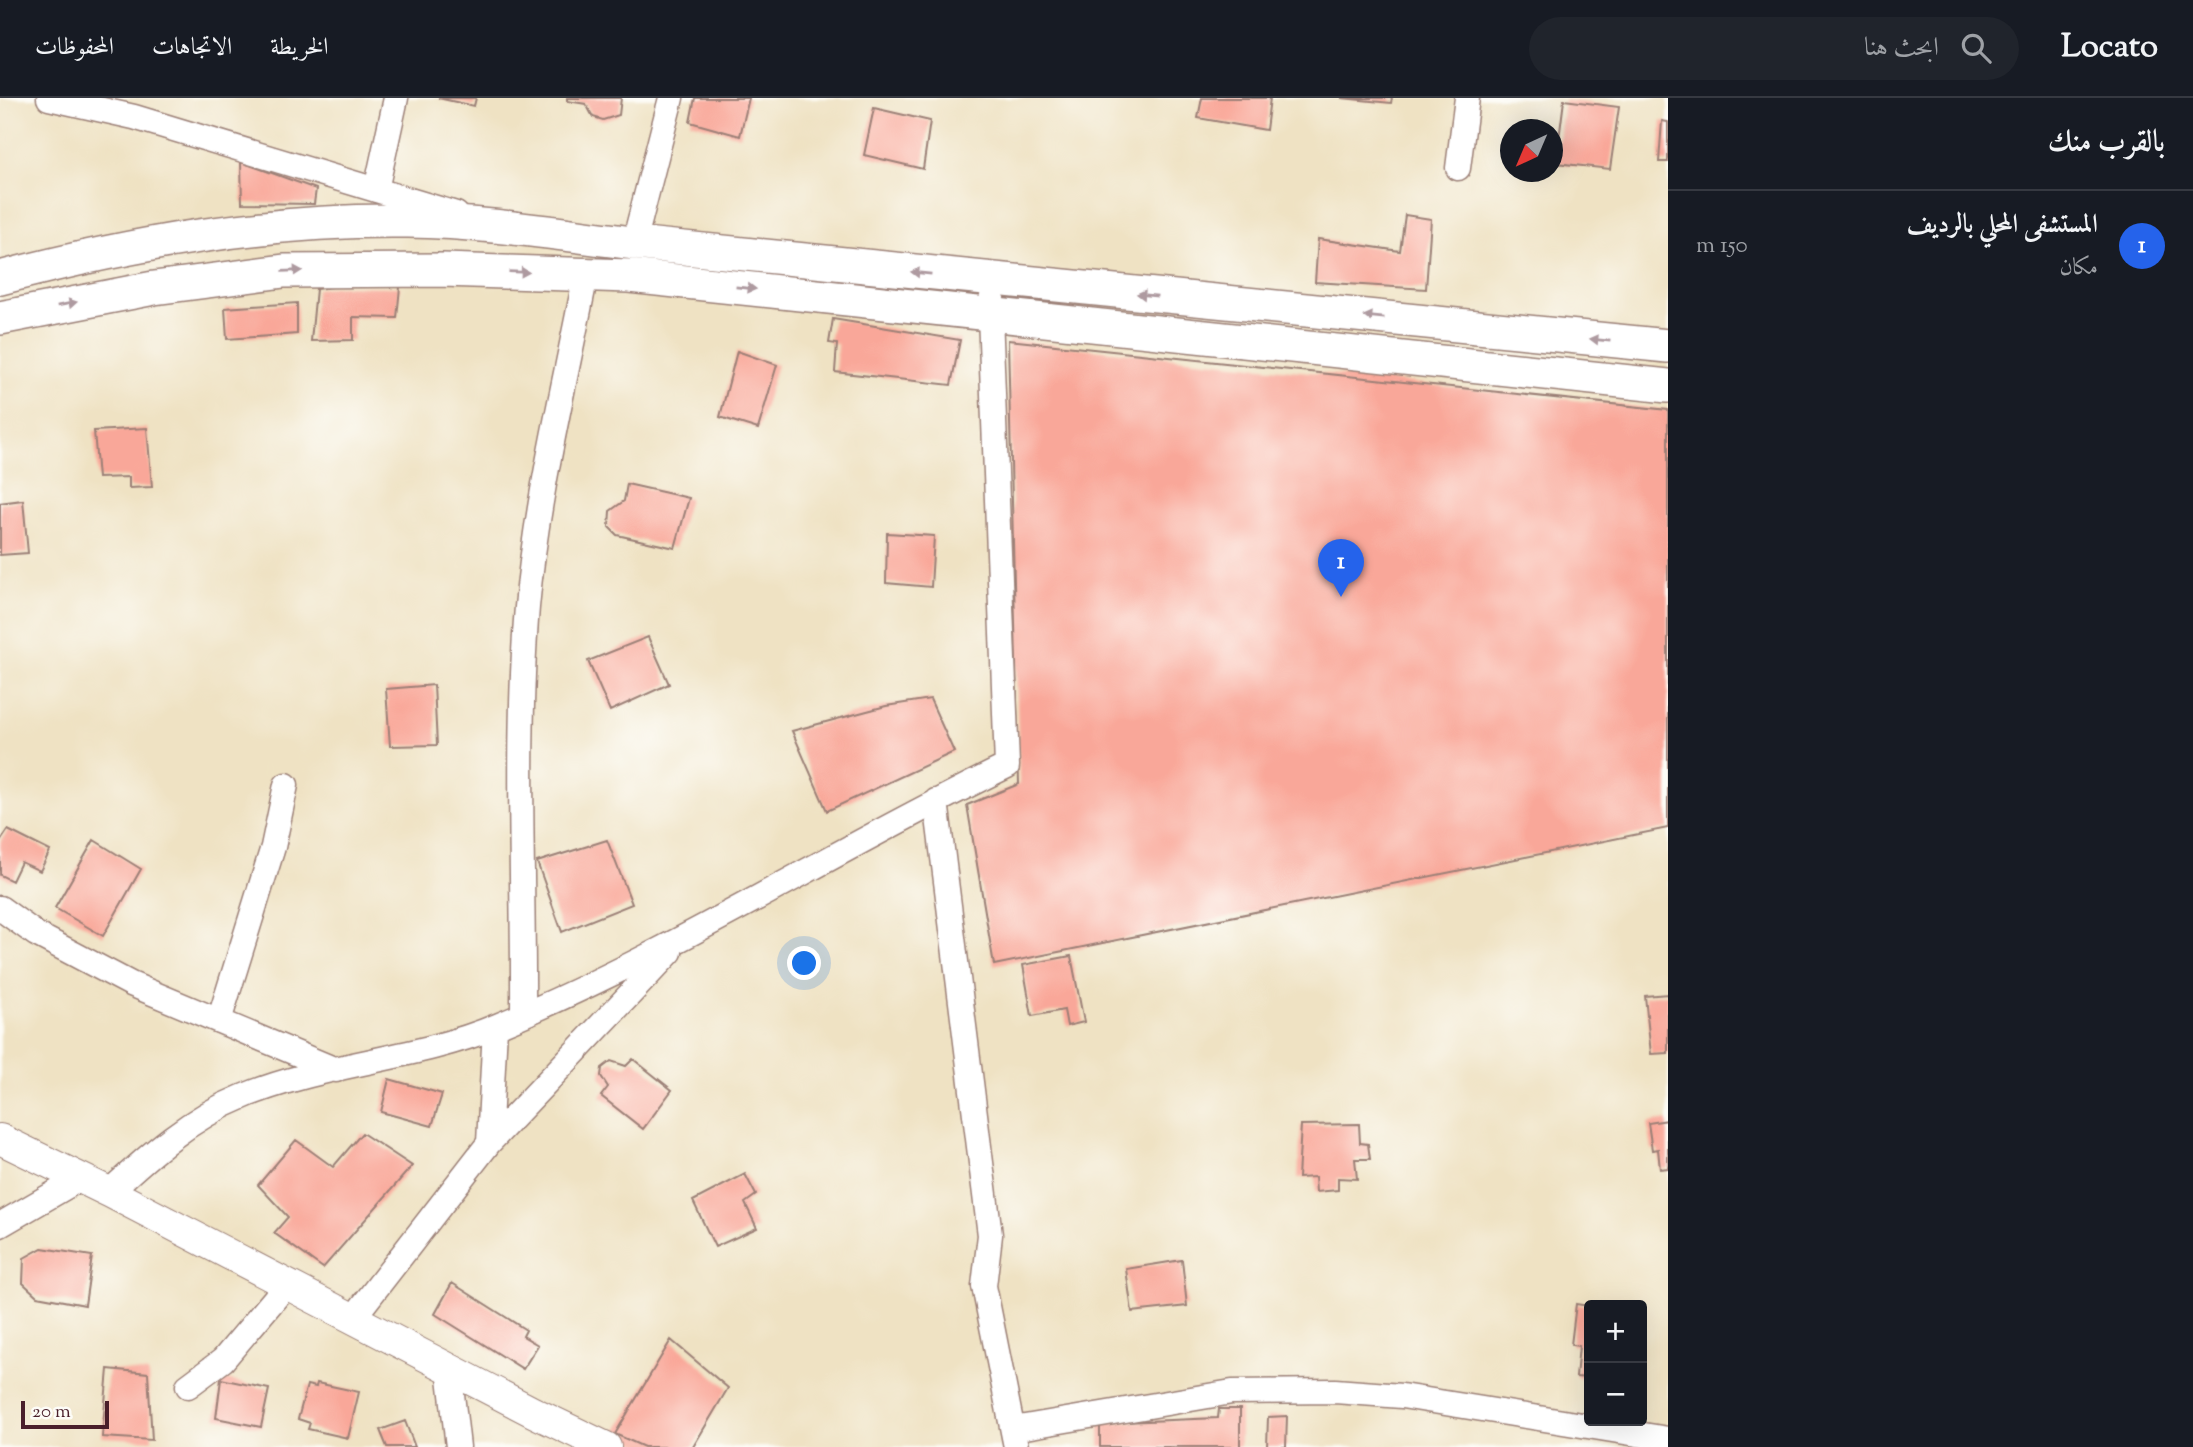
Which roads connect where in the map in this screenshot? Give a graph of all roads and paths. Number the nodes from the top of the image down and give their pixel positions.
1 (51, 98) edge
2 (397, 98) edge
3 (671, 98) edge
4 (1466, 98) edge
5 (1458, 168) dead end
6 (376, 190) junction
7 (490, 225) junction
8 (634, 243) junction
9 (586, 274) junction
10 (0, 278) edge
11 (994, 280) junction
12 (990, 314) junction
13 (0, 318) edge
14 (1668, 346) edge
15 (1668, 386) edge
16 (286, 785) dead end
17 (936, 801) junction
18 (0, 908) edge
19 (681, 942) junction
20 (523, 1014) junction
21 (219, 1021) junction
22 (495, 1028) junction
23 (336, 1070) junction
24 (0, 1139) edge
25 (489, 1143) junction
26 (81, 1178) junction
27 (109, 1192) junction
28 (0, 1225) edge
29 (288, 1283) junction
30 (354, 1317) junction
31 (449, 1368) junction
32 (188, 1386) dead end
33 (1015, 1438) edge
34 (1668, 1439) edge
35 (458, 1447) edge
36 (606, 1447) edge

1 - 6 street
2 - 6 street
3 - 8 street
4 - 5 street
6 - 7 street
7 - 8 main road
7 - 10 main road
11 -> 8 main road
9 -> 12 main road
13 -> 9 main road
9 - 20 street
11 - 12 street
14 -> 11 main road
12 - 15 main road
12 - 17 street
16 - 21 street
17 - 19 street
17 - 33 street
18 - 21 street
19 - 20 street
19 - 25 street
20 - 22 street
21 - 23 street
22 - 23 street
22 - 25 street
23 - 27 street
24 - 26 street
25 - 30 street
26 - 27 street
26 - 28 street
27 - 29 street
29 - 30 street
29 - 32 street
30 - 31 street
31 - 35 street
31 - 36 street
33 - 34 street

